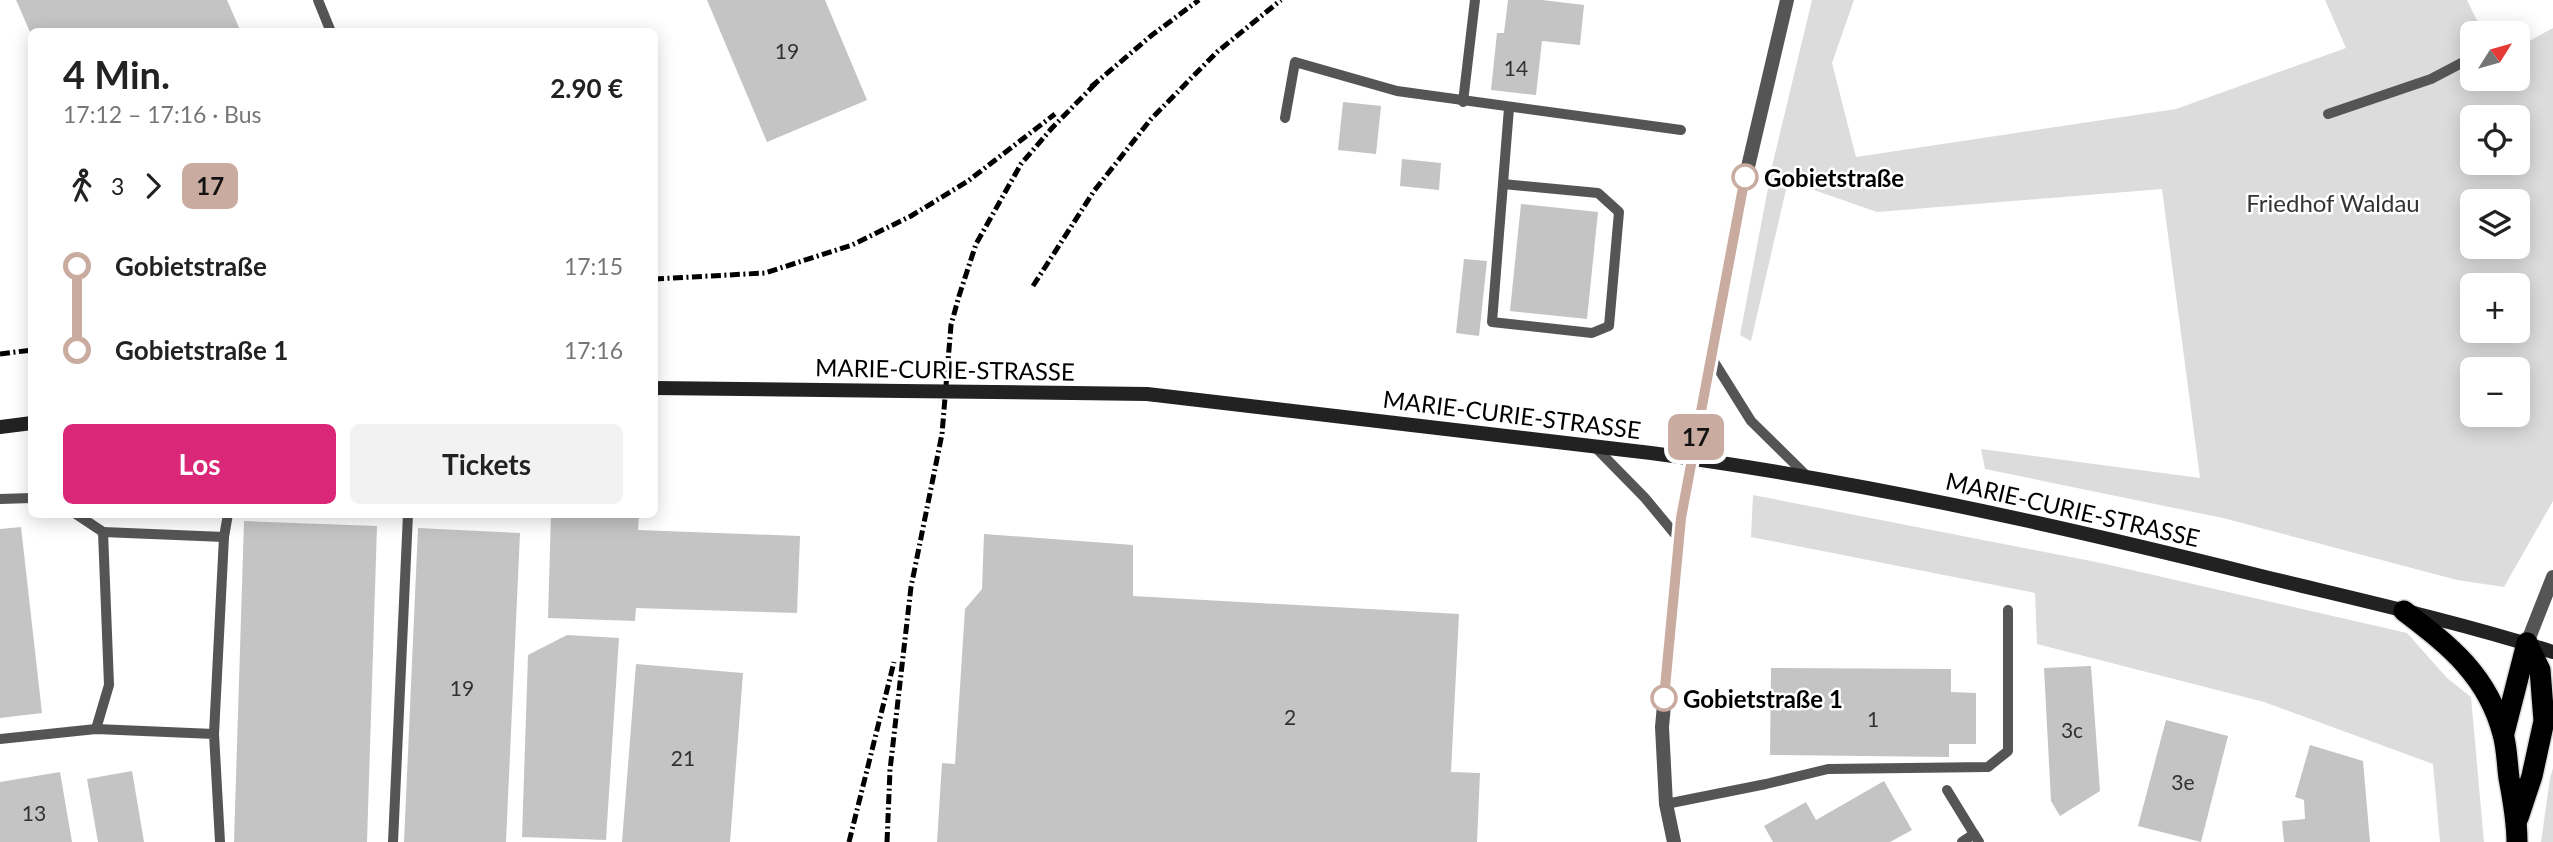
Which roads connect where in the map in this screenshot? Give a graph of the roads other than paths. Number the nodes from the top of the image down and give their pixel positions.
1 (318, 0) edge
2 (1475, 0) edge
3 (1787, 0) edge
4 (329, 28) edge
5 (2460, 64) edge
6 (1463, 102) junction
7 (1509, 108) junction
8 (2329, 114) dead end
9 (1285, 118) dead end
10 (1681, 130) dead end
11 (1503, 184) junction
12 (1711, 357) junction
13 (658, 388) edge
14 (28, 424) edge
15 (0, 427) edge
16 (1595, 447) junction
17 (1692, 460) junction
18 (1811, 480) junction
19 (28, 498) edge
20 (0, 499) edge
21 (82, 518) edge
22 (227, 518) edge
23 (408, 518) edge
24 (103, 532) junction
25 (224, 537) junction
26 (1679, 539) junction
27 (2553, 577) edge
28 (2008, 610) dead end
29 (2403, 611) junction
30 (2527, 643) junction
31 (2553, 652) edge
32 (2549, 716) edge
33 (96, 729) junction
34 (214, 734) junction
35 (2504, 735) junction
36 (0, 739) edge
37 (1947, 790) dead end
38 (1666, 804) junction
39 (2517, 820) junction
40 (1976, 838) edge
41 (220, 842) edge
42 (393, 842) edge
43 (1674, 842) edge
44 (1962, 842) edge
45 (2517, 842) edge

1 - 4 lane
2 - 6 lane
3 - 12 street
5 - 8 lane
6 - 7 lane
6 - 9 lane
7 - 10 lane
7 - 11 lane
11 - 11 lane
12 - 17 street
12 - 18 lane
13 - 16 main road, MARIE-CURIE-STRASSE, bridge
14 - 15 main road
16 - 17 main road, MARIE-CURIE-STRASSE
16 - 26 lane
17 - 18 main road, MARIE-CURIE-STRASSE
17 - 26 street
18 - 29 main road, MARIE-CURIE-STRASSE
19 - 20 lane
21 - 24 lane
22 - 25 lane
23 - 42 lane
24 - 25 lane
24 - 33 lane
25 - 34 lane
26 - 38 street
27 - 30 street
28 - 38 lane
29 - 30 main road, MARIE-CURIE-STRASSE
29 - 35 highway
30 - 31 main road, MARIE-CURIE-STRASSE
30 - 32 highway
30 - 35 highway
32 - 39 highway
33 - 34 lane
33 - 36 lane
34 - 41 lane
35 - 39 highway
37 - 40 lane
38 - 43 street
39 - 45 highway
40 - 44 lane

